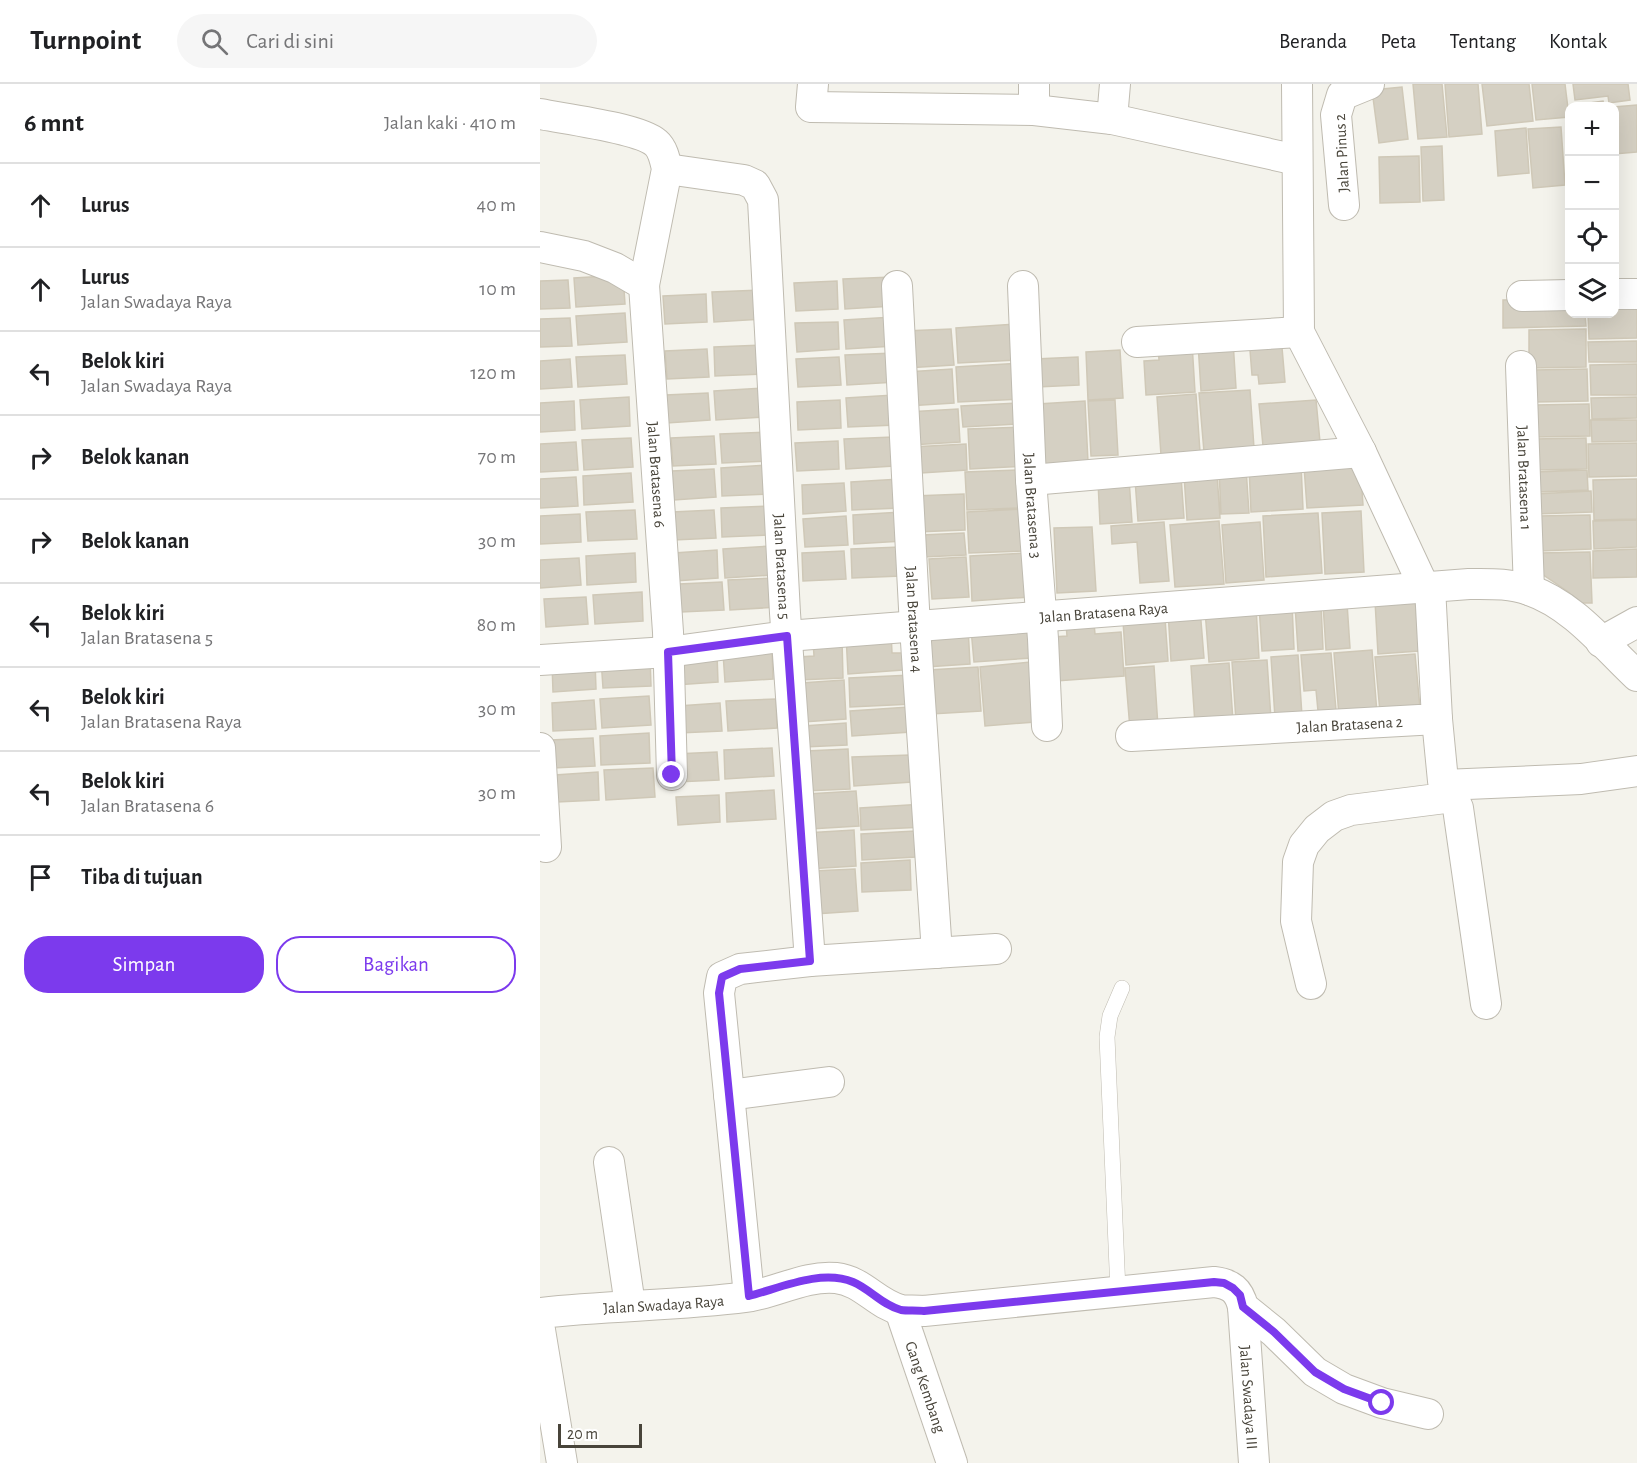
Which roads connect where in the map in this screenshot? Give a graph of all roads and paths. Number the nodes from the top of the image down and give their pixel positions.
1 (813, 84) edge
2 (1115, 84) edge
3 (1297, 84) edge
4 (1369, 84) edge
5 (926, 97) edge
6 (1034, 97) edge
7 (540, 114) edge
8 (1112, 118) junction
9 (1297, 160) junction
10 (667, 169) junction
11 (1344, 205) dead end
12 (540, 247) edge
13 (644, 285) junction
14 (897, 286) dead end
15 (1023, 286) dead end
16 (1619, 294) edge
17 (1637, 294) edge
18 (1565, 295) edge
19 (1522, 296) dead end
20 (1299, 332) junction
21 (1137, 342) dead end
22 (1521, 366) dead end
23 (1361, 452) junction
24 (1031, 480) junction
25 (1427, 587) junction
26 (1528, 590) junction
27 (1041, 617) junction
28 (1637, 622) edge
29 (915, 627) junction
30 (787, 636) junction
31 (1601, 642) junction
32 (668, 652) junction
33 (540, 660) edge
34 (1637, 676) edge
35 (1437, 718) junction
36 (1047, 726) dead end
37 (1131, 736) dead end
38 (540, 748) edge
39 (1637, 771) edge
40 (672, 775) dead end
41 (1448, 791) junction
42 (546, 847) dead end
43 (996, 949) dead end
44 (937, 953) junction
45 (810, 961) junction
46 (1311, 984) dead end
47 (1122, 988) dead end
48 (1486, 1004) dead end
49 (830, 1082) dead end
50 (729, 1095) junction
51 (609, 1162) dead end
52 (1118, 1291) junction
53 (749, 1296) junction
54 (1241, 1301) junction
55 (630, 1305) junction
56 (900, 1310) junction
57 (540, 1313) edge
58 (540, 1330) edge
59 (1428, 1414) dead end
60 (562, 1463) edge
61 (952, 1463) edge
62 (1254, 1463) edge

1 - 5 street
2 - 8 street
3 - 9 street
4 - 11 street, Jalan Pinus 2
5 - 6 street
6 - 8 street
7 - 10 street
8 - 9 street
9 - 20 street
10 - 13 street, Jalan Bratasena 6
10 - 30 street, Jalan Bratasena 5
12 - 13 street
13 - 32 street, Jalan Bratasena 6
14 - 29 street, Jalan Bratasena 4
15 - 24 street, Jalan Bratasena 3
16 - 17 street
18 - 19 street
20 - 21 street
20 - 23 street
22 - 26 street, Jalan Bratasena 1
23 - 24 street
23 - 25 street
24 - 27 street, Jalan Bratasena 3
25 - 26 street, Jalan Bratasena Raya
25 - 27 street, Jalan Bratasena Raya
25 - 35 street
26 - 31 street, Jalan Bratasena Raya
27 - 29 street, Jalan Bratasena Raya
27 - 36 street, Jalan Bratasena 3
28 - 31 street
29 - 30 street, Jalan Bratasena Raya
29 - 44 street, Jalan Bratasena 4
30 - 32 street, Jalan Bratasena Raya
30 - 45 street, Jalan Bratasena 5
31 - 34 street, Jalan Bratasena Raya
32 - 33 street, Jalan Bratasena Raya
32 - 40 street, Jalan Bratasena 6
35 - 37 street, Jalan Bratasena 2
35 - 41 street
38 - 42 street
39 - 41 street
41 - 46 street
41 - 48 street
43 - 44 street
44 - 45 street
45 - 50 street
47 - 52 lane
49 - 50 street
50 - 53 street
51 - 55 street
52 - 54 street, Jalan Swadaya Raya
52 - 56 street, Jalan Swadaya Raya
53 - 55 street, Jalan Swadaya Raya
53 - 56 street, Jalan Swadaya Raya
54 - 59 street, Jalan Swadaya Raya
54 - 62 street, Jalan Swadaya III
55 - 57 street, Jalan Swadaya Raya
56 - 61 street, Gang Kembang
58 - 60 street

